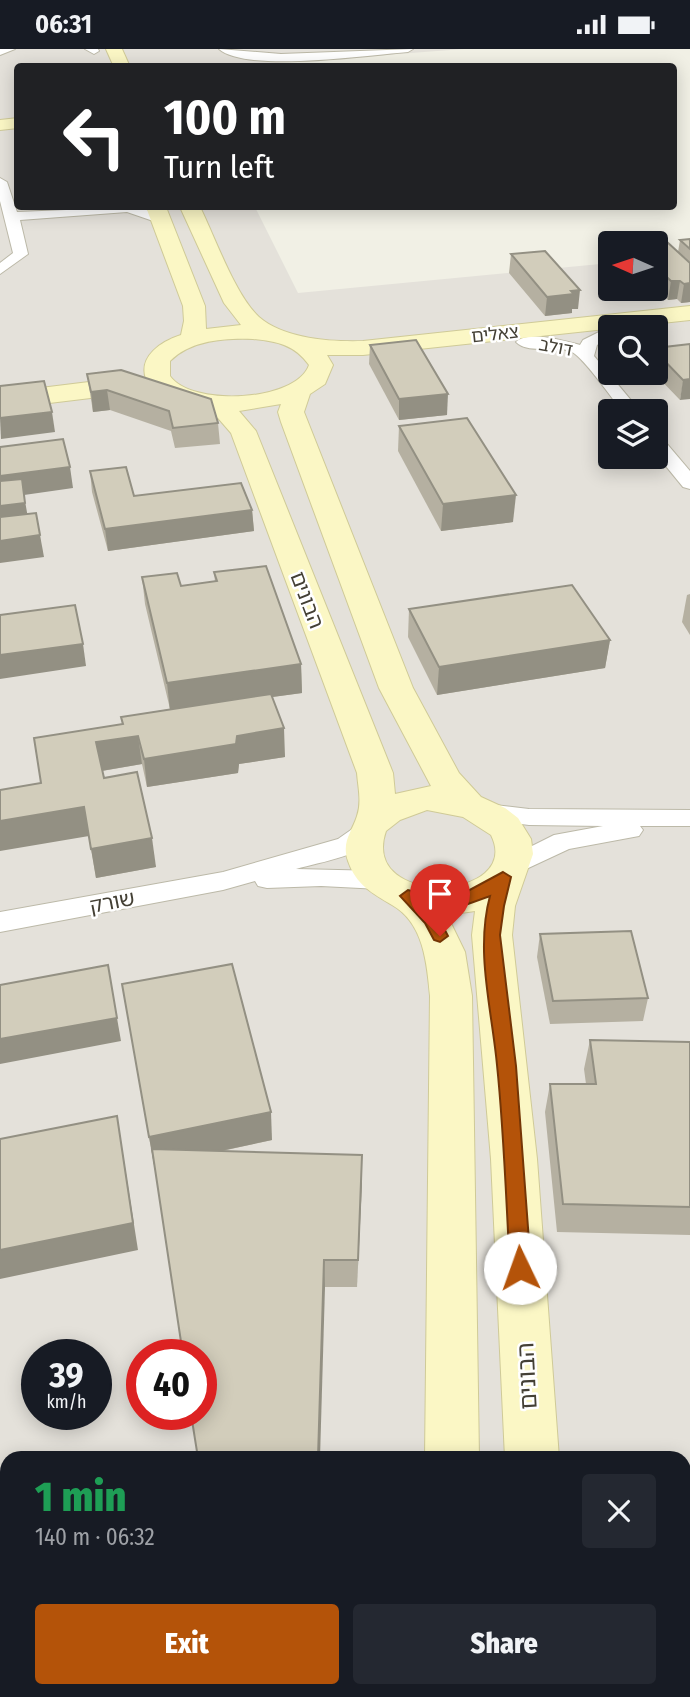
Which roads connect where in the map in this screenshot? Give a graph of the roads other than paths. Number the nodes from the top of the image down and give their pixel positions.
1 (10, 49) edge
2 (223, 49) edge
3 (408, 49) edge
4 (0, 52) edge
5 (0, 182) edge
6 (85, 210) edge
7 (137, 210) edge
8 (191, 210) edge
9 (159, 213) edge
10 (12, 216) junction
11 (0, 270) edge
12 (690, 313) edge
13 (690, 325) edge
14 (668, 328) edge
15 (277, 335) junction
16 (598, 335) edge
17 (192, 339) junction
18 (598, 339) edge
19 (524, 342) junction
20 (301, 343) junction
21 (586, 356) junction
22 (159, 360) junction
23 (308, 385) junction
24 (0, 389) edge
25 (168, 390) junction
26 (621, 399) edge
27 (0, 401) edge
28 (201, 402) junction
29 (668, 456) edge
30 (690, 483) edge
31 (476, 807) junction
32 (690, 819) edge
33 (371, 826) junction
34 (506, 872) junction
35 (223, 881) junction
36 (394, 888) junction
37 (0, 922) edge
38 (452, 1451) edge
39 (532, 1451) edge

1 - 4 street
2 - 3 street
5 - 10 street
6 - 10 street
7 - 9 street
8 - 15 street
9 - 17 street
10 - 11 street
12 - 20 street, צאלים
13 - 14 street
15 - 17 street
15 - 20 street, צאלים
16 - 19 street, צאלים
17 - 22 street
18 - 21 street, דולב
19 - 21 street, דולב
19 - 23 street, צאלים
20 - 23 street
21 - 26 street, דולב
22 - 24 street
22 - 25 street
23 - 28 street, צאלים
23 - 31 street
25 - 27 street
25 - 28 street
28 - 33 street, הבונים
29 - 30 street
31 - 32 street
31 - 33 street
31 - 34 street
32 - 34 street
33 - 35 street, שורק
33 - 36 street
34 - 36 street
34 - 39 street, הבונים
35 - 36 street, שורק
35 - 37 street, שורק
36 - 38 street

